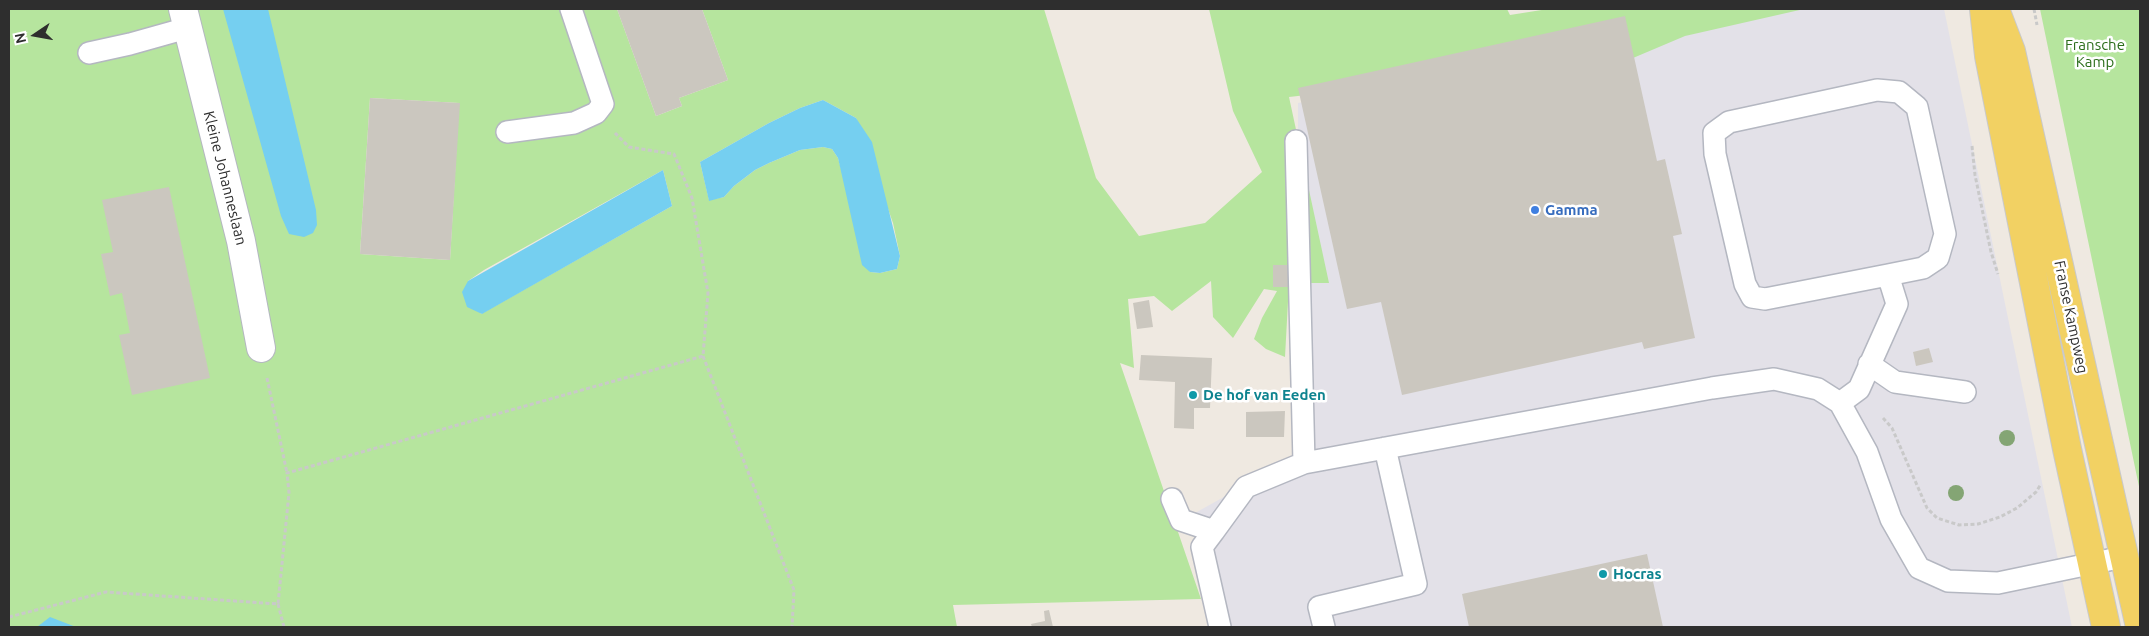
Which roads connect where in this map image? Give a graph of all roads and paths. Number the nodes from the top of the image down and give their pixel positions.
1 (571, 9) edge
2 (1984, 9) edge
3 (1995, 9) edge
4 (185, 18) edge
5 (88, 53) dead end
6 (596, 113) junction
7 (507, 132) dead end
8 (1296, 141) dead end
9 (1888, 276) junction
10 (261, 348) joint
11 (703, 356) junction
12 (1869, 364) junction
13 (1859, 389) junction
14 (1965, 392) dead end
15 (1840, 403) junction
16 (1385, 448) junction
17 (1304, 463) junction
18 (287, 473) junction
19 (2044, 479) dead end
20 (1172, 499) dead end
21 (1214, 531) junction
22 (2123, 557) junction
23 (2091, 564) junction
24 (278, 604) junction
25 (9, 616) edge
26 (284, 627) edge
27 (792, 627) edge
28 (1220, 627) edge
29 (1324, 627) edge
30 (2106, 627) edge
31 (2140, 627) edge

1 - 6 lane
2 - 23 main road, Franse Kampweg
3 - 22 main road, Franse Kampweg
4 - 5 lane
4 - 10 street, Kleine Johanneslaan
6 - 7 lane
6 - 11 path
8 - 17 lane
9 - 9 lane
9 - 12 lane
10 - 18 path
11 - 18 path
11 - 27 path
12 - 13 lane
12 - 14 lane
13 - 15 lane
13 - 19 path
15 - 16 lane
15 - 23 lane
16 - 17 lane
16 - 29 lane
17 - 21 lane
18 - 24 path
20 - 21 lane
21 - 28 lane
22 - 23 lane
22 - 31 main road, Franse Kampweg
23 - 30 main road, Franse Kampweg
24 - 25 path
24 - 26 path

